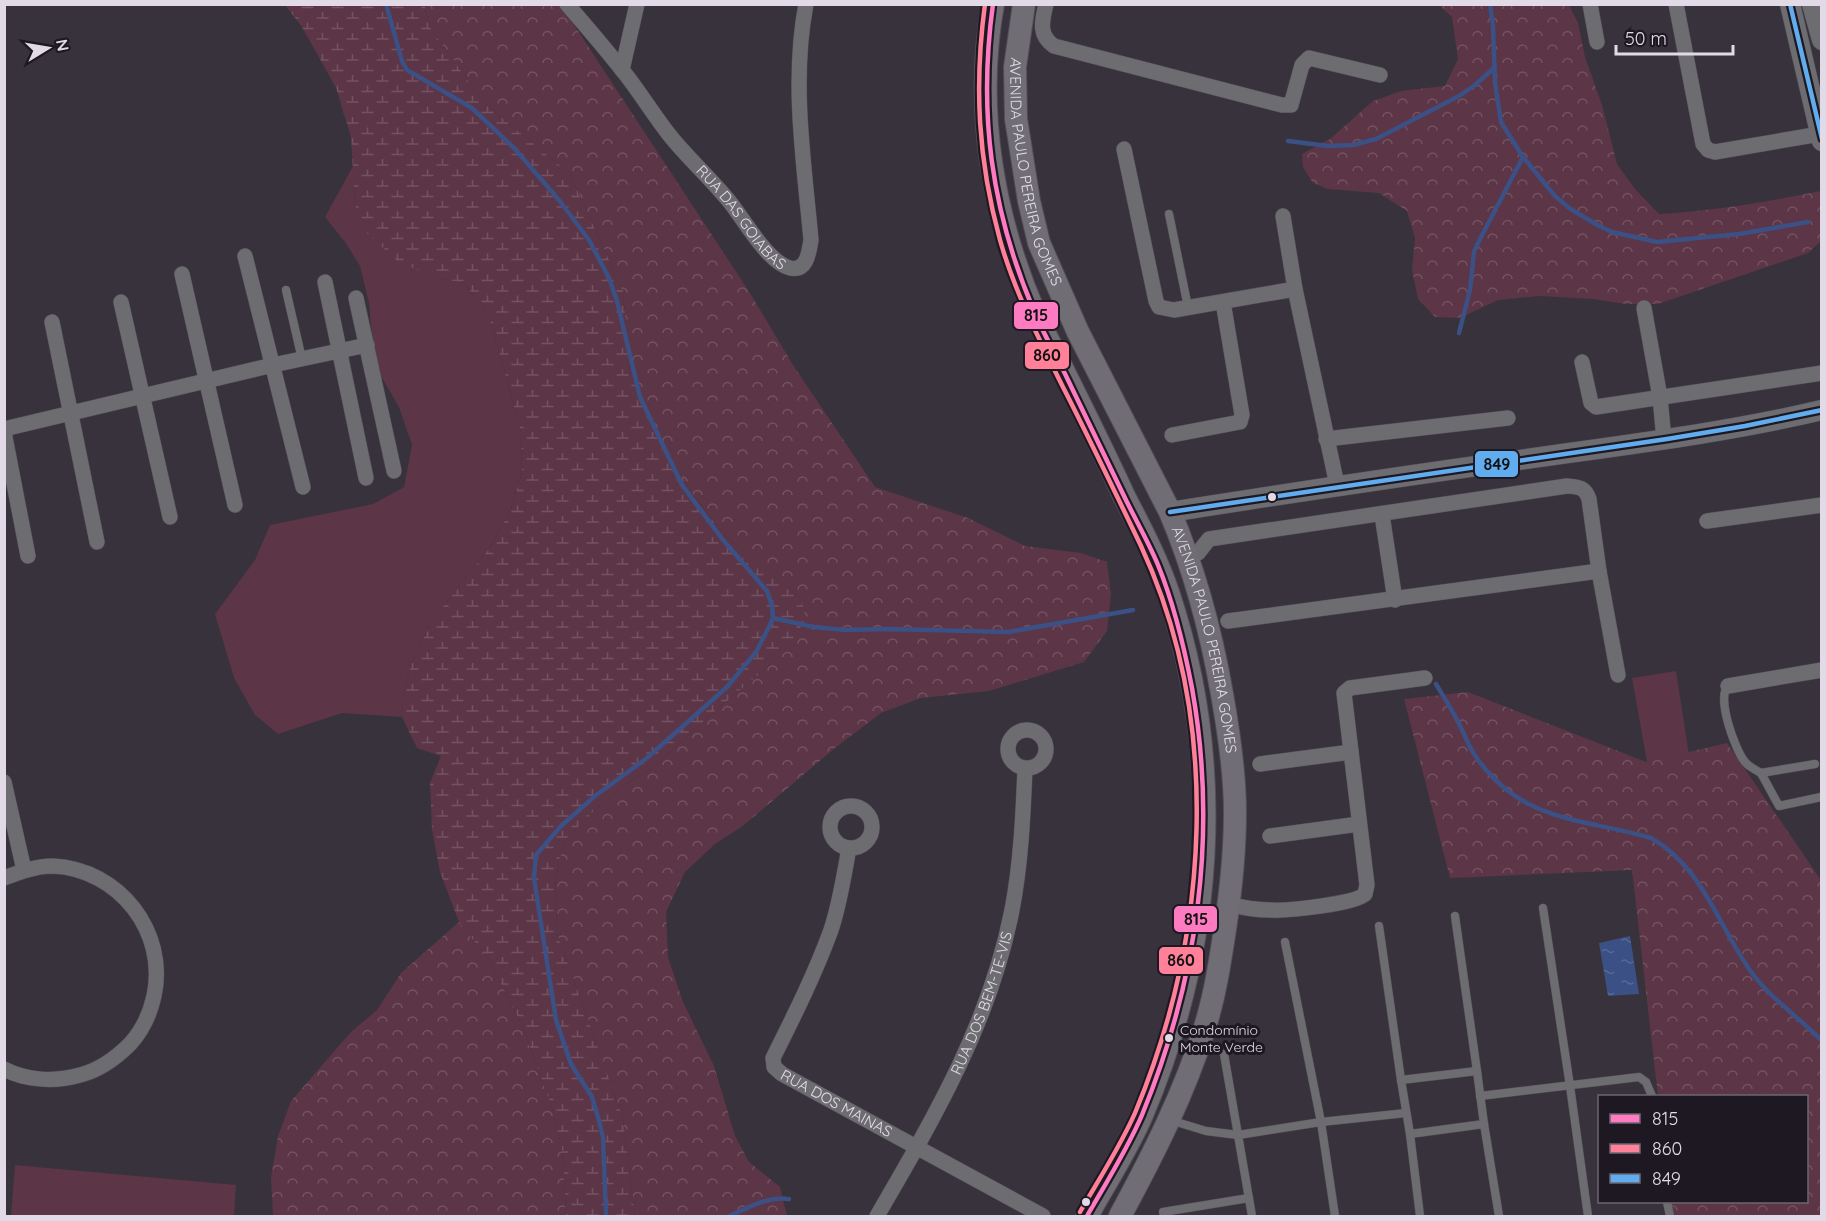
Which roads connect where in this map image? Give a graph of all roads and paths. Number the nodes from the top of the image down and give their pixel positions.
1 (567, 4) edge
2 (637, 4) edge
3 (806, 4) edge
4 (993, 4) edge
5 (1024, 4) edge
6 (1046, 4) edge
7 (1590, 4) edge
8 (1676, 4) edge
9 (1790, 4) edge
10 (1812, 4) edge
11 (1821, 40) edge
12 (1597, 42) dead end
13 (622, 70) junction
14 (1380, 75) dead end
15 (1821, 137) edge
16 (1124, 149) dead end
17 (1169, 214) dead end
18 (1283, 216) dead end
19 (245, 256) dead end
20 (182, 274) dead end
21 (325, 282) dead end
22 (1295, 289) junction
23 (286, 290) dead end
24 (356, 298) dead end
25 (121, 302) dead end
26 (1223, 302) junction
27 (1188, 307) junction
28 (1644, 309) dead end
29 (52, 322) dead end
30 (367, 345) junction
31 (340, 350) junction
32 (302, 359) junction
33 (1582, 362) dead end
34 (273, 365) junction
35 (1821, 373) edge
36 (207, 381) junction
37 (141, 396) junction
38 (1660, 397) junction
39 (1821, 410) edge
40 (72, 413) junction
41 (1508, 418) dead end
42 (4, 431) edge
43 (1172, 435) dead end
44 (1326, 439) junction
45 (1664, 440) junction
46 (394, 471) dead end
47 (366, 478) dead end
48 (1337, 485) junction
49 (303, 487) dead end
50 (235, 505) dead end
51 (1821, 505) edge
52 (1170, 512) junction
53 (1382, 515) junction
54 (170, 517) dead end
55 (1707, 521) dead end
56 (97, 542) dead end
57 (28, 556) dead end
58 (1188, 557) junction
59 (1599, 571) junction
60 (1395, 600) junction
61 (1228, 621) dead end
62 (1821, 670) edge
63 (1618, 675) dead end
64 (1425, 678) dead end
65 (1728, 686) joint
66 (1351, 752) junction
67 (1260, 764) dead end
68 (1815, 764) dead end
69 (1025, 769) dead end
70 (1761, 773) junction
71 (4, 782) edge
72 (1821, 797) edge
73 (1359, 824) junction
74 (1270, 836) dead end
75 (849, 848) dead end
76 (24, 870) junction
77 (4, 878) edge
78 (1229, 904) junction
79 (1543, 908) dead end
80 (1455, 916) dead end
81 (1379, 926) dead end
82 (1285, 942) dead end
83 (1224, 1054) dead end
84 (4, 1069) edge
85 (1477, 1071) junction
86 (1401, 1080) junction
87 (1570, 1086) junction
88 (1652, 1095) edge
89 (1480, 1096) junction
90 (1406, 1113) junction
91 (1170, 1120) junction
92 (1321, 1122) junction
93 (1484, 1124) junction
94 (1410, 1134) junction
95 (1239, 1135) junction
96 (916, 1148) junction
97 (1249, 1198) junction
98 (1163, 1212) dead end
99 (877, 1216) edge
100 (1043, 1216) edge
101 (1087, 1216) edge
102 (1119, 1216) edge
103 (1252, 1216) edge
104 (1335, 1216) edge
105 (1420, 1216) edge
106 (1498, 1216) edge
107 (1588, 1216) edge

1 - 13 street, RUA DAS GOIABAS
2 - 13 street
3 - 13 street, RUA DAS GOIABAS
4 - 101 main road, AVENIDA PAULO PEREIRA GOMES
5 - 52 main road, AVENIDA PAULO PEREIRA GOMES
6 - 14 street
7 - 12 street
8 - 15 street
9 - 15 street
10 - 11 street
16 - 27 street
17 - 27 lane
18 - 22 street
19 - 34 street
20 - 36 street
21 - 31 street
22 - 26 street
22 - 44 street
23 - 32 lane
24 - 30 street
25 - 37 street
26 - 27 street
26 - 43 street
28 - 38 street
29 - 40 street
30 - 31 street
30 - 46 street
31 - 32 street
31 - 47 street
32 - 34 street
33 - 38 street
34 - 36 street
34 - 49 street
35 - 38 street
36 - 37 street
36 - 50 street
37 - 40 street
37 - 54 street
38 - 45 street
39 - 45 street
40 - 42 street
40 - 56 street
41 - 44 street
42 - 57 street
44 - 48 street
45 - 48 street
48 - 52 street
51 - 55 street
52 - 58 main road, AVENIDA PAULO PEREIRA GOMES
53 - 58 street
53 - 59 street
53 - 60 street
58 - 78 main road, AVENIDA PAULO PEREIRA GOMES
59 - 60 street
59 - 63 street
60 - 61 street
62 - 65 street
64 - 66 street
65 - 70 lane
66 - 67 street
66 - 73 street
68 - 70 lane
69 - 96 street, RUA DOS BEM-TE-VIS
70 - 72 lane
71 - 76 street
73 - 74 street
73 - 78 street
75 - 96 street, RUA DOS MAINAS
76 - 77 street
76 - 84 street
78 - 91 main road, AVENIDA PAULO PEREIRA GOMES
79 - 87 lane
80 - 85 lane
81 - 86 lane
82 - 92 lane
83 - 95 lane
85 - 86 lane
85 - 89 lane
86 - 90 lane
87 - 88 lane
87 - 89 lane
87 - 107 lane
89 - 93 lane
90 - 92 lane
90 - 94 lane
91 - 95 lane
91 - 102 main road, AVENIDA PAULO PEREIRA GOMES
92 - 95 lane
92 - 104 lane
93 - 94 lane
93 - 106 lane
94 - 105 lane
95 - 97 lane
96 - 99 street, RUA DOS BEM-TE-VIS
96 - 100 street, RUA DOS MAINAS
97 - 98 lane
97 - 103 lane

